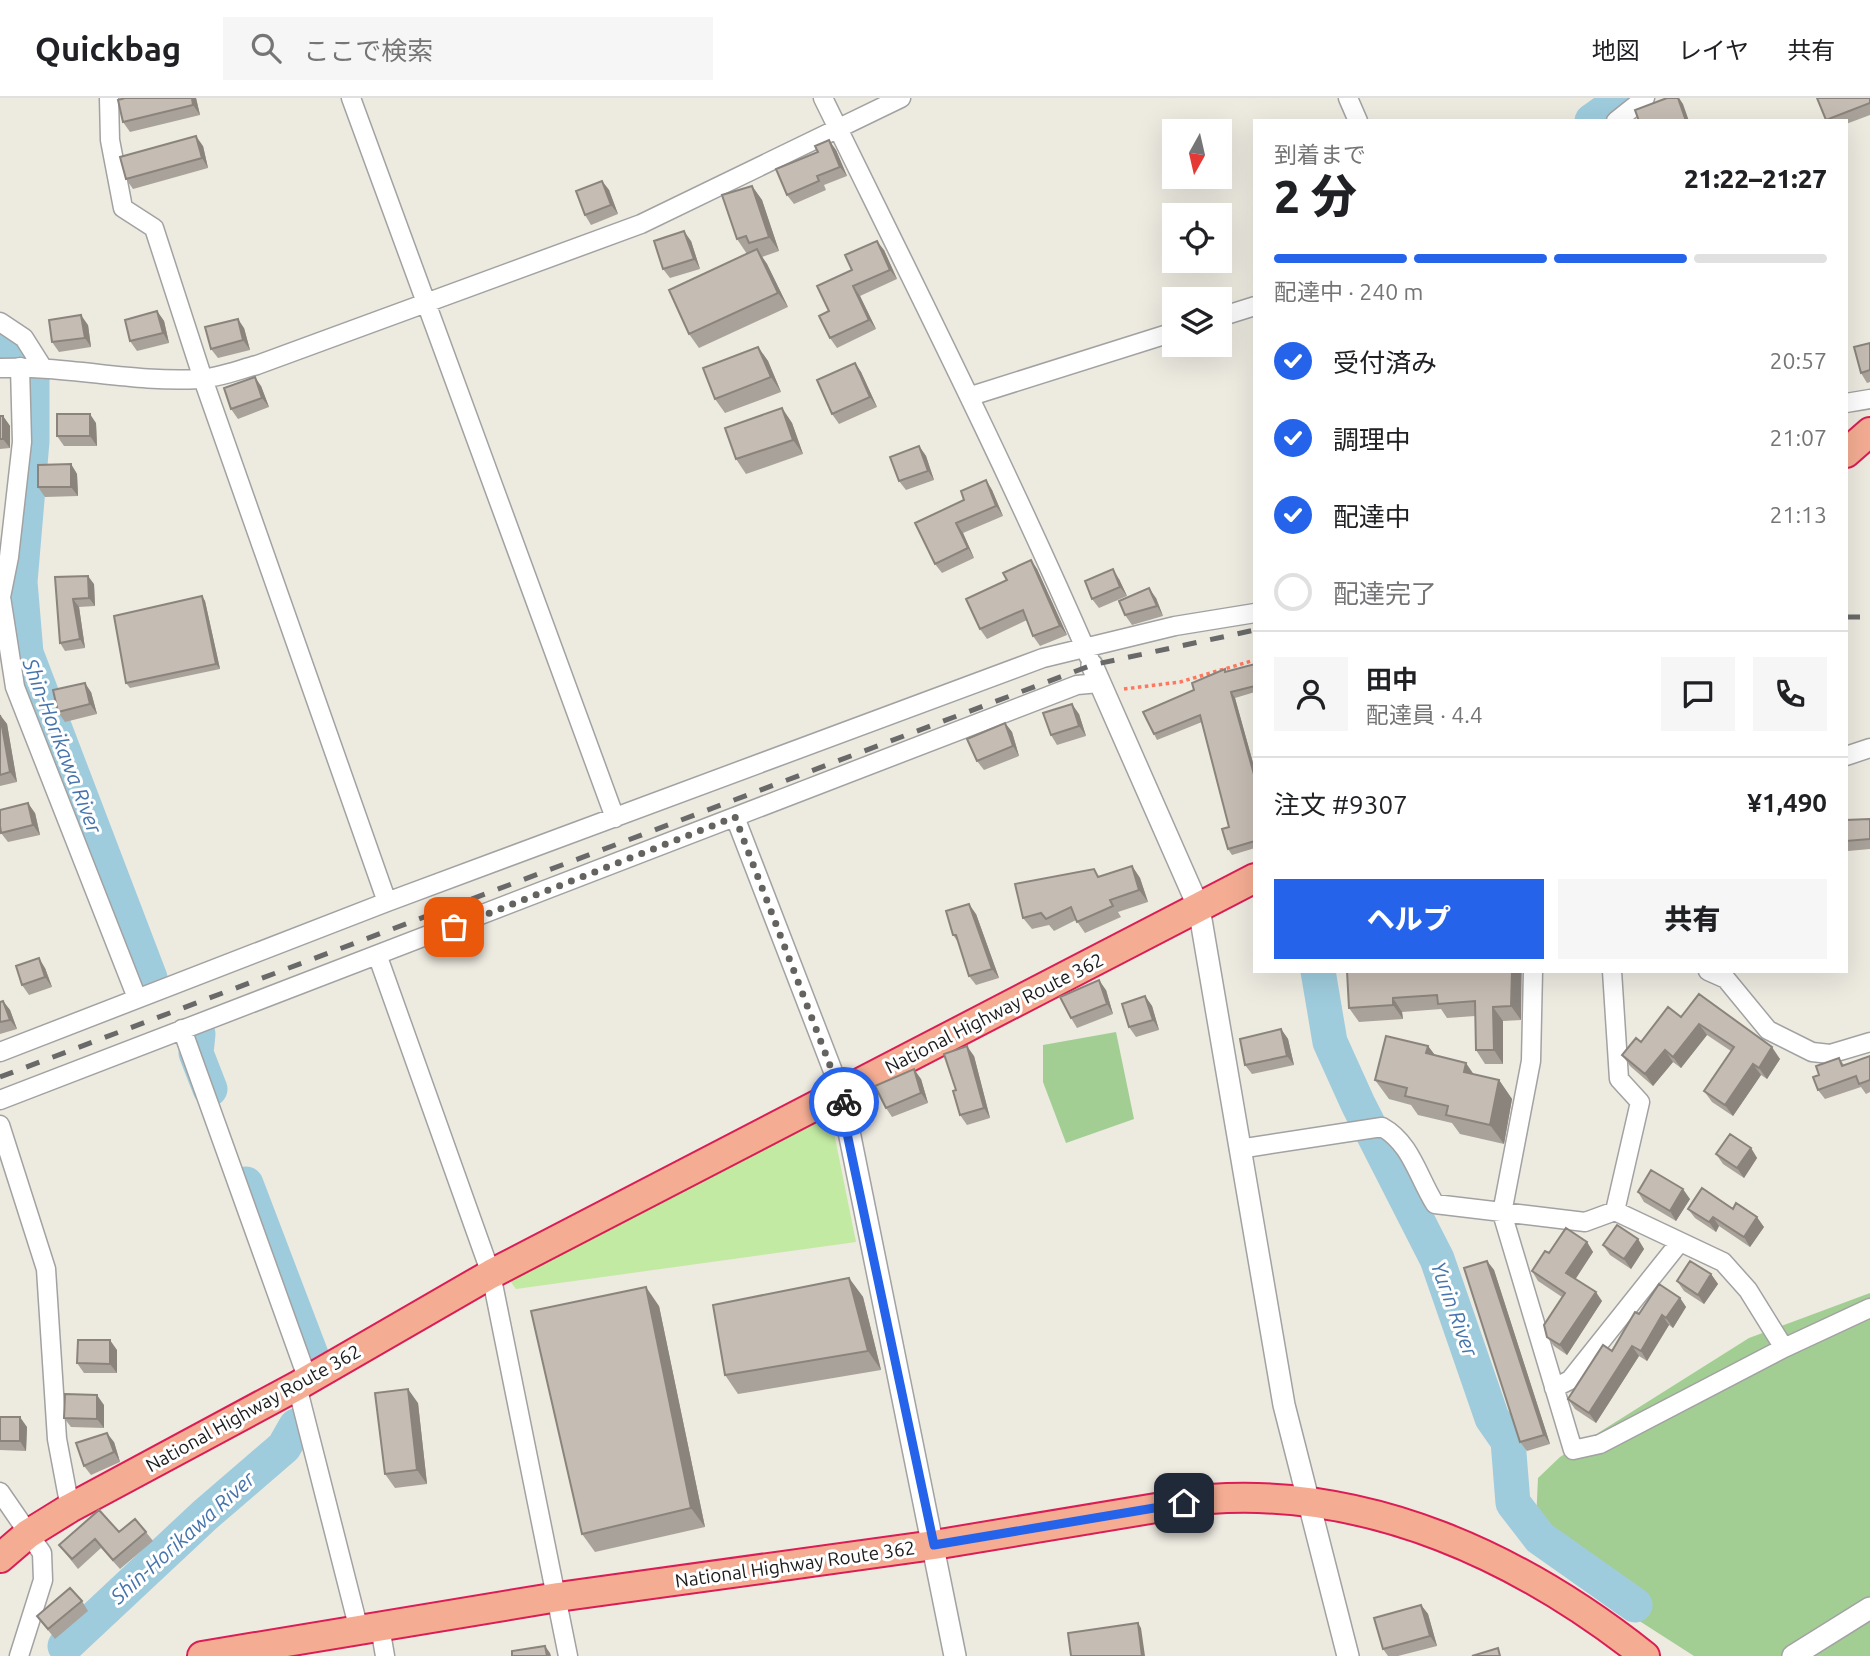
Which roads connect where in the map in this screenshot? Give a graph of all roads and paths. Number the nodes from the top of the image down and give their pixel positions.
1 (109, 98) edge
2 (351, 98) edge
3 (823, 98) edge
4 (901, 98) edge
5 (1348, 98) edge
6 (1645, 98) edge
7 (1357, 119) edge
8 (1619, 119) edge
9 (838, 128) junction
10 (427, 304) junction
11 (1253, 307) edge
12 (1232, 313) edge
13 (0, 322) edge
14 (1162, 336) edge
15 (20, 367) junction
16 (0, 368) edge
17 (43, 368) junction
18 (202, 379) junction
19 (971, 396) junction
20 (1870, 399) edge
21 (1848, 403) edge
22 (1870, 432) edge
23 (1848, 451) edge
24 (0, 597) edge
25 (1253, 614) edge
26 (1253, 661) edge
27 (1095, 671) junction
28 (1870, 748) edge
29 (1848, 755) edge
30 (735, 817) junction
31 (615, 818) junction
32 (1253, 879) edge
33 (387, 902) junction
34 (1199, 908) junction
35 (378, 957) junction
36 (1533, 973) edge
37 (1612, 973) edge
38 (1712, 973) edge
39 (137, 998) junction
40 (182, 1029) junction
41 (1870, 1042) edge
42 (0, 1052) edge
43 (841, 1092) junction
44 (0, 1100) edge
45 (0, 1125) edge
46 (1239, 1149) junction
47 (1615, 1211) junction
48 (1502, 1213) junction
49 (1681, 1242) junction
50 (491, 1274) junction
51 (1870, 1308) edge
52 (1784, 1348) junction
53 (303, 1383) junction
54 (1554, 1388) junction
55 (0, 1492) edge
56 (1309, 1501) junction
57 (70, 1508) junction
58 (28, 1534) junction
59 (934, 1545) junction
60 (0, 1558) edge
61 (558, 1597) junction
62 (1870, 1608) edge
63 (369, 1628) junction
64 (19, 1656) edge
65 (202, 1656) edge
66 (385, 1656) edge
67 (568, 1656) edge
68 (955, 1656) edge
69 (1348, 1656) edge
70 (1645, 1656) edge
71 (1793, 1656) edge

1 - 18 street
2 - 10 street
3 - 9 street
4 - 9 street
5 - 7 street
6 - 8 street
9 - 10 street
9 - 19 street
10 - 18 street
10 - 31 street
11 - 12 street
13 - 17 street
14 - 19 street
15 - 16 street
15 - 17 street
15 - 24 street
17 - 18 street
18 - 33 street
19 - 27 street
20 - 21 street
22 - 23 highway
24 - 39 street
25 - 27 street
26 - 27 path
27 - 30 street
27 - 31 street
27 - 34 street
28 - 29 street
30 - 35 street
30 - 43 street
31 - 33 street
32 - 34 highway, National Highway Route 362
33 - 39 street
34 - 43 highway, National Highway Route 362
34 - 46 street
35 - 40 street
35 - 50 street
36 - 48 street
37 - 47 street
38 - 41 street
39 - 42 street
40 - 44 street
40 - 53 street
43 - 50 highway, National Highway Route 362
43 - 59 street
45 - 57 street
46 - 48 street
46 - 56 street
47 - 48 street
47 - 49 street
48 - 54 street
49 - 52 street
49 - 54 street
50 - 53 highway, National Highway Route 362
50 - 61 street
51 - 52 street
52 - 54 street
53 - 57 highway, National Highway Route 362
53 - 63 street
55 - 58 street
56 - 59 highway, National Highway Route 362
56 - 69 street
56 - 70 highway, National Highway Route 362
57 - 58 highway, National Highway Route 362
58 - 60 highway, National Highway Route 362
58 - 64 street
59 - 61 highway, National Highway Route 362
59 - 68 street
61 - 63 highway, National Highway Route 362
61 - 67 street
62 - 71 street
63 - 65 highway, National Highway Route 362
63 - 66 street

